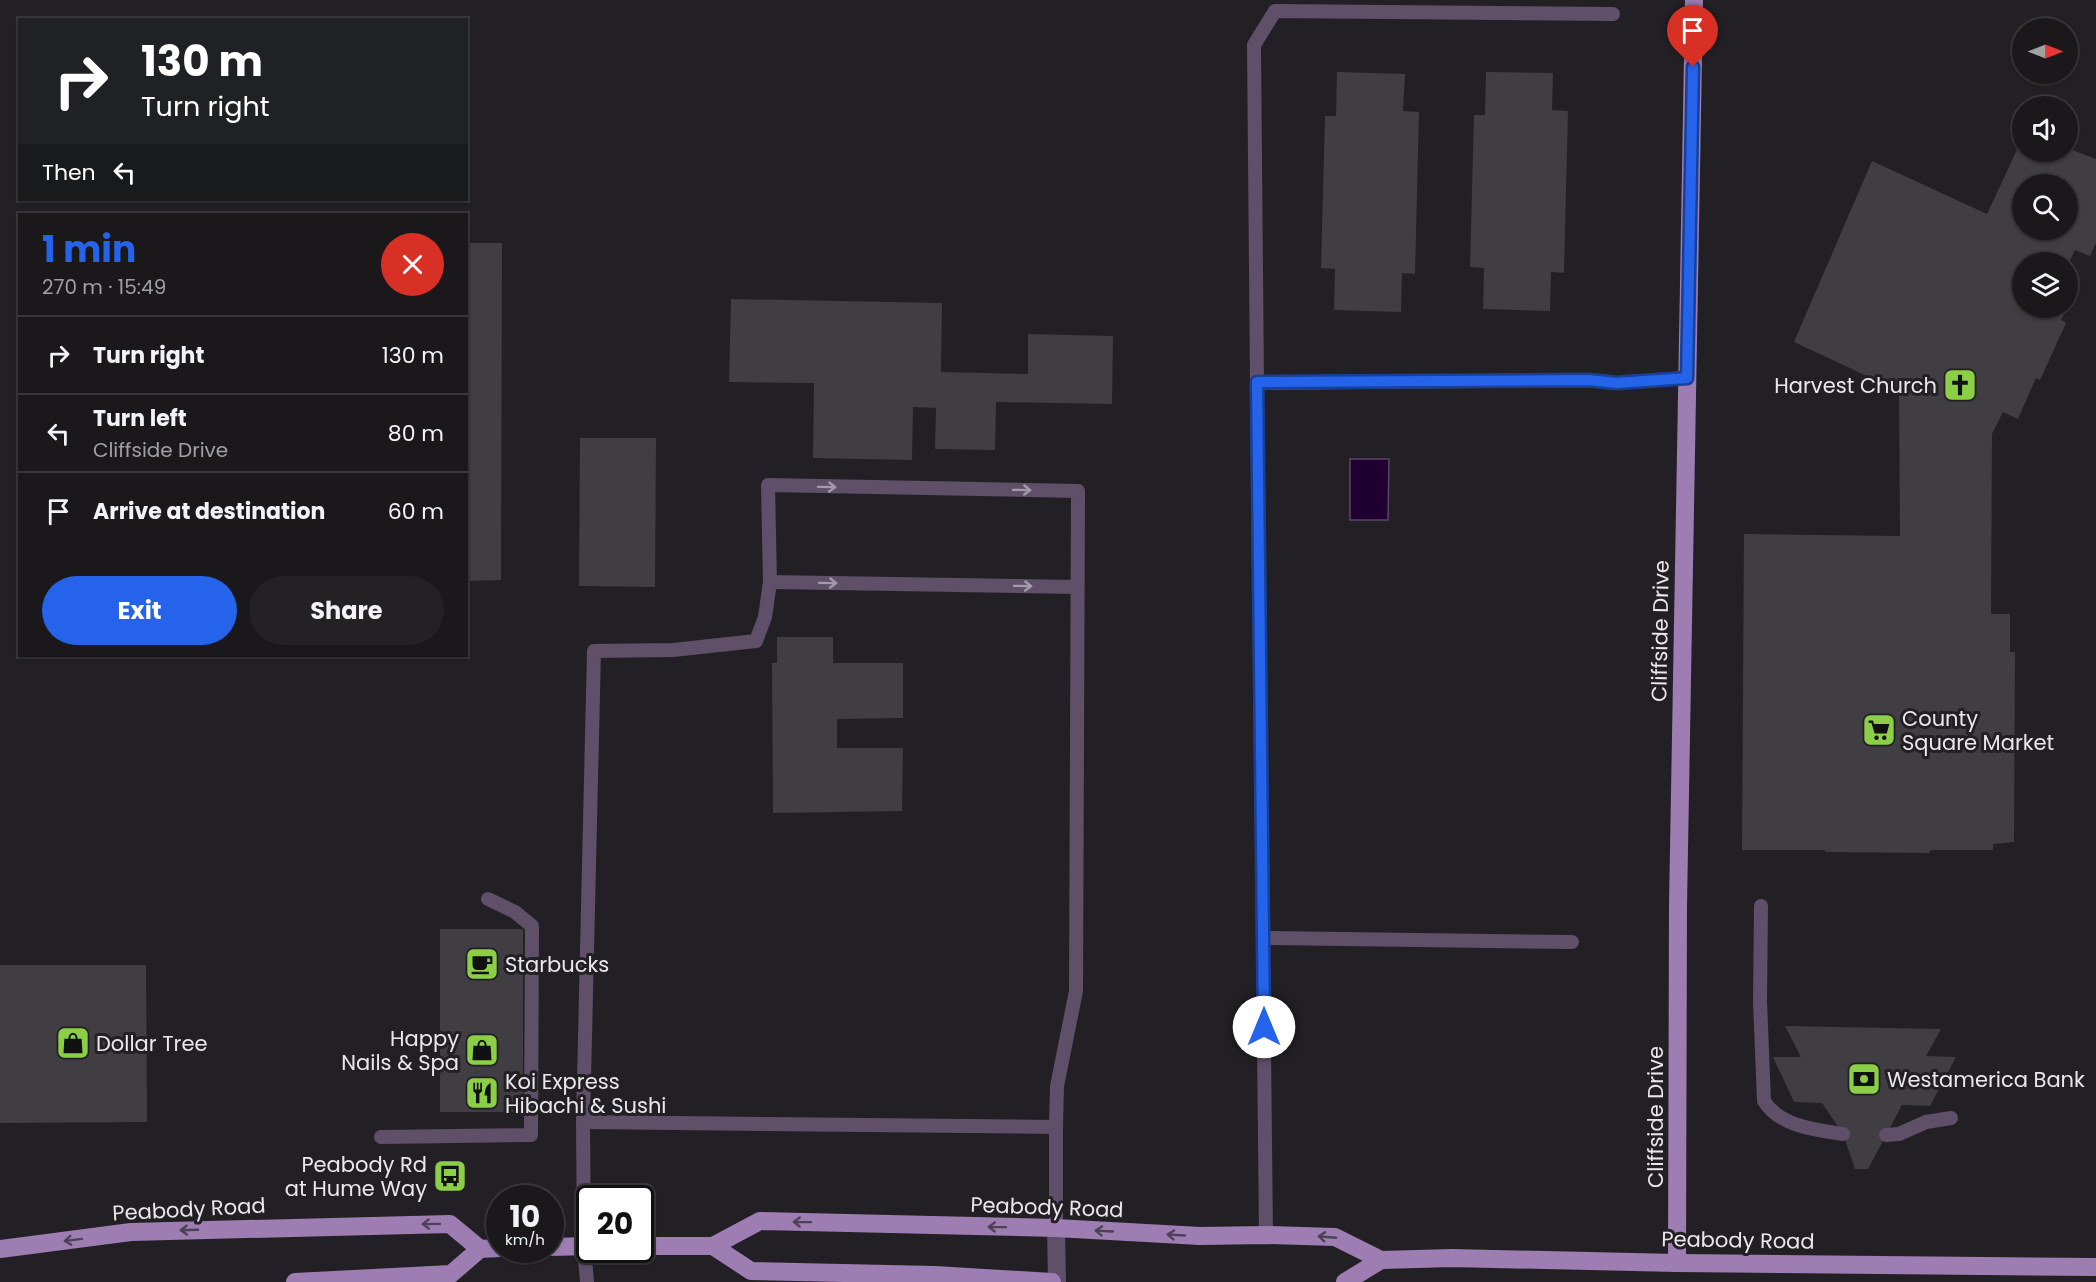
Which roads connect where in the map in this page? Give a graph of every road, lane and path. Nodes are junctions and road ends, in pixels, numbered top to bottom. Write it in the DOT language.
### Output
graph roads {
  1 [pos="1694,0"];
  2 [pos="1613,14"];
  3 [pos="1687,378"];
  4 [pos="1257,382"];
  5 [pos="770,582"];
  6 [pos="1077,587"];
  7 [pos="488,899"];
  8 [pos="1761,906"];
  9 [pos="1263,938"];
  10 [pos="1572,942"];
  11 [pos="1951,1118"];
  12 [pos="583,1122"];
  13 [pos="1056,1127"];
  14 [pos="1843,1134"];
  15 [pos="1886,1136"];
  16 [pos="381,1137"];
  17 [pos="585,1185"];
  18 [pos="1056,1228"];
  19 [pos="1266,1235"];
  20 [pos="654,1246"];
  21 [pos="713,1246"];
  22 [pos="0,1249"];
  23 [pos="480,1249"];
  24 [pos="486,1249"];
  25 [pos="1381,1260"];
  26 [pos="587,1263"];
  27 [pos="1677,1263"];
  28 [pos="2096,1267"];
  29 [pos="296,1282"];
  30 [pos="587,1282"];
  31 [pos="1052,1282"];
  32 [pos="1058,1282"];
  33 [pos="1345,1282"];
  1 -- 3 [label="main road, Cliffside Drive"];
  2 -- 4 [label="lane"];
  3 -- 4 [label="lane"];
  3 -- 27 [label="main road, Cliffside Drive"];
  4 -- 9 [label="lane"];
  5 -- 6 [label="lane, one-way"];
  5 -- 6 [label="lane, one-way"];
  5 -- 12 [label="lane"];
  6 -- 13 [label="lane"];
  7 -- 16 [label="lane"];
  8 -- 14 [label="lane"];
  9 -- 10 [label="lane"];
  9 -- 19 [label="lane"];
  11 -- 15 [label="lane"];
  12 -- 13 [label="lane"];
  12 -- 17 [label="lane"];
  13 -- 18 [label="lane"];
  19 -- 18 [label="main road, Peabody Road, one-way"];
  18 -- 21 [label="main road, Peabody Road, one-way"];
  18 -- 32 [label="street"];
  25 -- 19 [label="main road, Peabody Road, one-way"];
  20 -- 21 [label="main road, Peabody Road"];
  21 -- 31 [label="main road"];
  23 -- 22 [label="main road, Peabody Road, one-way"];
  23 -- 24 [label="main road"];
  23 -- 29 [label="main road"];
  25 -- 27 [label="main road, Peabody Road"];
  25 -- 33 [label="main road, Peabody Road"];
  26 -- 30 [label="lane"];
  27 -- 28 [label="main road, Peabody Road"];
}
